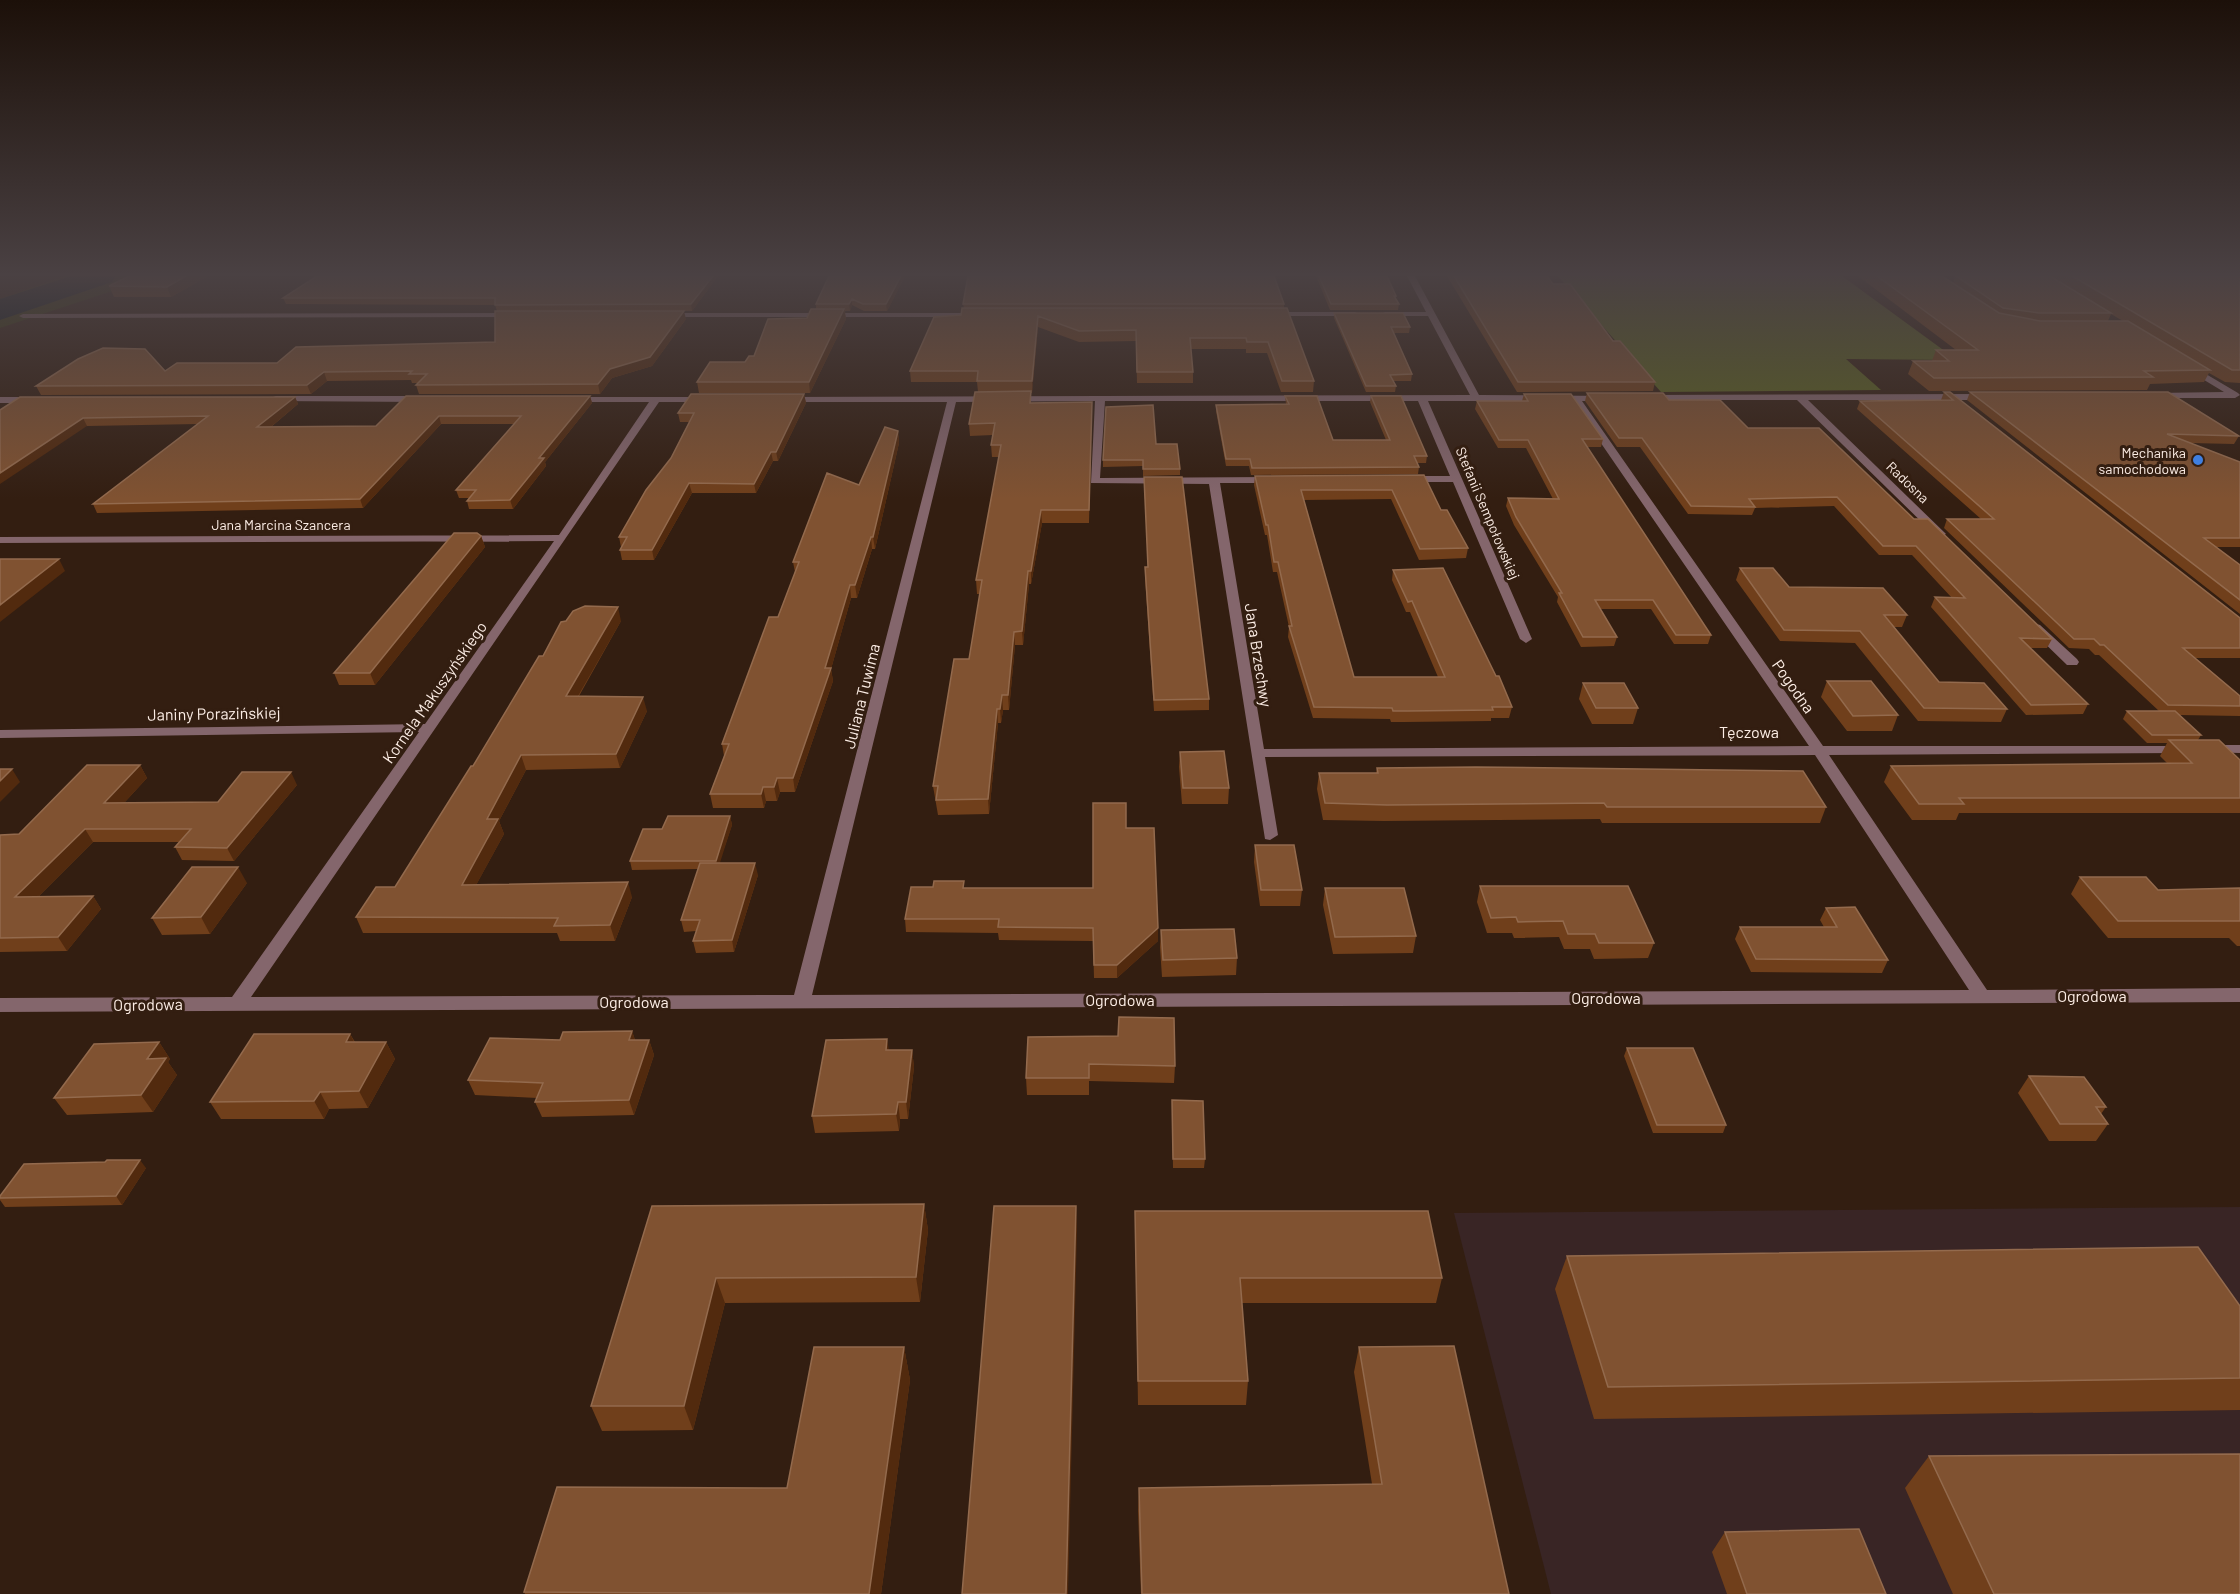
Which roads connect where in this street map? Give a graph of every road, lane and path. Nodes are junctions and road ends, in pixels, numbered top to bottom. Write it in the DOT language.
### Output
graph roads {
  1 [pos="1451,350"];
  2 [pos="2185,365"];
  3 [pos="2142,396"];
  4 [pos="1952,397"];
  5 [pos="2000,397"];
  6 [pos="2238,397"];
  7 [pos="1476,398"];
  8 [pos="1575,398"];
  9 [pos="1611,398"];
  10 [pos="1634,398"];
  11 [pos="1800,398"];
  12 [pos="262,399"];
  13 [pos="429,399"];
  14 [pos="560,399"];
  15 [pos="656,399"];
  16 [pos="715,399"];
  17 [pos="774,399"];
  18 [pos="952,399"];
  19 [pos="1100,399"];
  20 [pos="1422,399"];
  21 [pos="0,400"];
  22 [pos="48,400"];
  23 [pos="1970,411"];
  24 [pos="1457,479"];
  25 [pos="1214,480"];
  26 [pos="1283,480"];
  27 [pos="1399,480"];
  28 [pos="562,538"];
  29 [pos="0,540"];
  30 [pos="1953,546"];
  31 [pos="2030,621"];
  32 [pos="1526,639"];
  33 [pos="2072,663"];
  34 [pos="429,728"];
  35 [pos="0,734"];
  36 [pos="1818,749"];
  37 [pos="2240,749"];
  38 [pos="1258,753"];
  39 [pos="1270,835"];
  40 [pos="2240,995"];
  41 [pos="1982,996"];
  42 [pos="802,1000"];
  43 [pos="238,1003"];
  44 [pos="0,1005"];
  1 -- 7 [label="street"];
  2 -- 6 [label="street"];
  3 -- 6 [label="street"];
  4 -- 5 [label="street"];
  4 -- 11 [label="street"];
  4 -- 23 [label="street"];
  7 -- 8 [label="street"];
  7 -- 20 [label="street"];
  8 -- 9 [label="street"];
  8 -- 36 [label="street, Pogodna"];
  10 -- 11 [label="street"];
  11 -- 30 [label="street, Radosna"];
  12 -- 13 [label="street"];
  14 -- 15 [label="street"];
  15 -- 16 [label="street"];
  15 -- 28 [label="street, Kornela Makuszyńskiego"];
  17 -- 18 [label="street"];
  18 -- 19 [label="street"];
  18 -- 42 [label="street, Juliana Tuwima"];
  19 -- 20 [label="street"];
  19 -- 25 [label="street"];
  20 -- 24 [label="street, Stefanii Sempołowskiej"];
  21 -- 22 [label="street"];
  24 -- 27 [label="street"];
  24 -- 32 [label="street, Stefanii Sempołowskiej"];
  25 -- 26 [label="street"];
  25 -- 38 [label="street, Jana Brzechwy"];
  28 -- 29 [label="street, Jana Marcina Szancera"];
  28 -- 34 [label="street, Kornela Makuszyńskiego"];
  31 -- 33 [label="street"];
  34 -- 35 [label="street, Janiny Porazińskiej"];
  34 -- 43 [label="street, Kornela Makuszyńskiego"];
  36 -- 37 [label="street, Tęczowa"];
  36 -- 38 [label="street, Tęczowa"];
  36 -- 41 [label="street, Pogodna"];
  38 -- 39 [label="street, Jana Brzechwy"];
  40 -- 41 [label="street, Ogrodowa"];
  41 -- 42 [label="street, Ogrodowa"];
  42 -- 43 [label="street, Ogrodowa"];
  43 -- 44 [label="street, Ogrodowa"];
}
